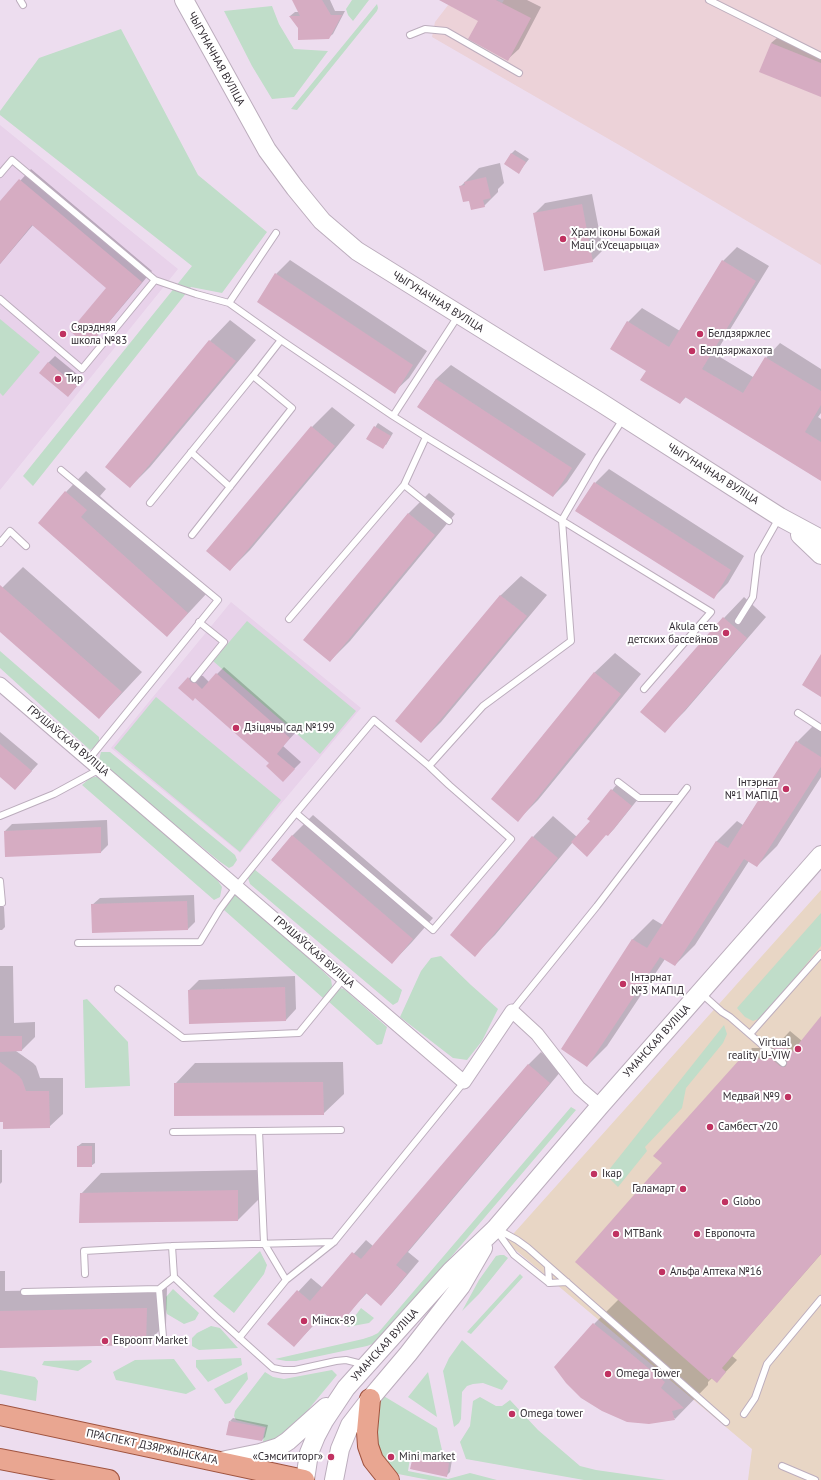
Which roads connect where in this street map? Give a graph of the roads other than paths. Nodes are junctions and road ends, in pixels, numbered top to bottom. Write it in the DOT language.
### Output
graph roads {
  1 [pos="184,0"];
  2 [pos="709,0"];
  3 [pos="410,34"];
  4 [pos="821,56"];
  5 [pos="519,73"];
  6 [pos="0,174"];
  7 [pos="276,233"];
  8 [pos="154,280"];
  9 [pos="0,299"];
  10 [pos="229,303"];
  11 [pos="459,314"];
  12 [pos="280,340"];
  13 [pos="253,376"];
  14 [pos="393,416"];
  15 [pos="624,417"];
  16 [pos="426,437"];
  17 [pos="191,452"];
  18 [pos="61,470"];
  19 [pos="404,485"];
  20 [pos="230,487"];
  21 [pos="150,503"];
  22 [pos="780,517"];
  23 [pos="562,520"];
  24 [pos="449,521"];
  25 [pos="192,534"];
  26 [pos="821,539"];
  27 [pos="0,543"];
  28 [pos="26,546"];
  29 [pos="821,555"];
  30 [pos="289,619"];
  31 [pos="738,621"];
  32 [pos="199,622"];
  33 [pos="194,679"];
  34 [pos="0,684"];
  35 [pos="644,689"];
  36 [pos="798,712"];
  37 [pos="821,728"];
  38 [pos="89,759"];
  39 [pos="429,766"];
  40 [pos="100,769"];
  41 [pos="618,782"];
  42 [pos="687,788"];
  43 [pos="679,798"];
  44 [pos="296,813"];
  45 [pos="0,816"];
  46 [pos="821,855"];
  47 [pos="0,881"];
  48 [pos="237,886"];
  49 [pos="0,903"];
  50 [pos="78,943"];
  51 [pos="821,954"];
  52 [pos="344,978"];
  53 [pos="118,988"];
  54 [pos="700,993"];
  55 [pos="512,1011"];
  56 [pos="750,1034"];
  57 [pos="783,1063"];
  58 [pos="464,1082"];
  59 [pos="600,1106"];
  60 [pos="341,1130"];
  61 [pos="259,1131"];
  62 [pos="173,1132"];
  63 [pos="495,1229"];
  64 [pos="334,1242"];
  65 [pos="264,1243"];
  66 [pos="172,1246"];
  67 [pos="548,1266"];
  68 [pos="85,1274"];
  69 [pos="174,1277"];
  70 [pos="286,1280"];
  71 [pos="567,1282"];
  72 [pos="549,1283"];
  73 [pos="159,1289"];
  74 [pos="24,1292"];
  75 [pos="821,1299"];
  76 [pos="163,1337"];
  77 [pos="239,1338"];
  78 [pos="365,1366"];
  79 [pos="346,1388"];
  80 [pos="370,1398"];
  81 [pos="744,1414"];
  82 [pos="0,1415"];
  83 [pos="726,1422"];
  84 [pos="0,1459"];
  85 [pos="221,1462"];
  86 [pos="782,1466"];
  87 [pos="109,1480"];
  88 [pos="305,1480"];
  89 [pos="334,1480"];
  90 [pos="389,1480"];
  91 [pos="815,1480"];
  1 -- 11 [label="main road, ЧЫГУНАЧНАЯ ВУЛІЦА"];
  2 -- 4 [label="lane"];
  3 -- 5 [label="lane"];
  6 -- 8 [label="lane"];
  7 -- 10 [label="lane"];
  8 -- 9 [label="lane"];
  8 -- 10 [label="lane"];
  10 -- 12 [label="lane"];
  11 -- 14 [label="lane"];
  11 -- 15 [label="main road, ЧЫГУНАЧНАЯ ВУЛІЦА"];
  12 -- 13 [label="lane"];
  12 -- 14 [label="lane"];
  13 -- 17 [label="lane"];
  13 -- 20 [label="lane"];
  14 -- 16 [label="lane"];
  15 -- 22 [label="main road, ЧЫГУНАЧНАЯ ВУЛІЦА"];
  15 -- 23 [label="lane"];
  16 -- 19 [label="lane"];
  16 -- 23 [label="lane"];
  17 -- 20 [label="lane"];
  17 -- 21 [label="lane"];
  18 -- 32 [label="lane"];
  19 -- 24 [label="lane"];
  19 -- 30 [label="lane"];
  20 -- 25 [label="lane"];
  22 -- 26 [label="main road, ЧЫГУНАЧНАЯ ВУЛІЦА"];
  22 -- 29 [label="main road, ЧЫГУНАЧНАЯ ВУЛІЦА"];
  22 -- 31 [label="lane"];
  23 -- 35 [label="lane"];
  23 -- 39 [label="lane"];
  27 -- 28 [label="lane"];
  32 -- 33 [label="lane"];
  32 -- 38 [label="lane"];
  34 -- 38 [label="street, ГРУШАЎСКАЯ ВУЛІЦА"];
  36 -- 37 [label="lane"];
  38 -- 40 [label="street, ГРУШАЎСКАЯ ВУЛІЦА"];
  39 -- 44 [label="lane"];
  39 -- 44 [label="lane"];
  40 -- 45 [label="lane"];
  40 -- 48 [label="street, ГРУШАЎСКАЯ ВУЛІЦА"];
  41 -- 43 [label="lane"];
  42 -- 43 [label="lane"];
  43 -- 55 [label="lane"];
  44 -- 48 [label="lane"];
  46 -- 54 [label="main road, УМАНСКАЯ ВУЛІЦА"];
  47 -- 49 [label="lane"];
  48 -- 50 [label="lane"];
  48 -- 52 [label="street, ГРУШАЎСКАЯ ВУЛІЦА"];
  51 -- 56 [label="lane"];
  52 -- 53 [label="lane"];
  52 -- 58 [label="street, ГРУШАЎСКАЯ ВУЛІЦА"];
  54 -- 56 [label="lane"];
  54 -- 59 [label="main road, УМАНСКАЯ ВУЛІЦА"];
  55 -- 58 [label="street"];
  55 -- 59 [label="street"];
  56 -- 57 [label="lane"];
  58 -- 64 [label="lane"];
  59 -- 63 [label="main road, УМАНСКАЯ ВУЛІЦА"];
  60 -- 61 [label="lane"];
  61 -- 62 [label="lane"];
  61 -- 65 [label="lane"];
  63 -- 67 [label="lane"];
  63 -- 72 [label="lane"];
  63 -- 78 [label="main road, УМАНСКАЯ ВУЛІЦА"];
  63 -- 80 [label="main road, УМАНСКАЯ ВУЛІЦА"];
  64 -- 65 [label="lane"];
  64 -- 70 [label="lane"];
  65 -- 66 [label="lane"];
  65 -- 70 [label="lane"];
  66 -- 68 [label="lane"];
  66 -- 69 [label="lane"];
  67 -- 71 [label="lane"];
  67 -- 72 [label="lane"];
  69 -- 73 [label="lane"];
  69 -- 77 [label="lane"];
  70 -- 77 [label="lane"];
  71 -- 72 [label="lane"];
  71 -- 83 [label="lane"];
  73 -- 74 [label="lane"];
  73 -- 76 [label="lane"];
  75 -- 81 [label="lane"];
  77 -- 78 [label="lane"];
  78 -- 79 [label="main road, УМАНСКАЯ ВУЛІЦА"];
  79 -- 85 [label="main road"];
  79 -- 88 [label="main road, УМАНСКАЯ ВУЛІЦА"];
  80 -- 89 [label="main road, УМАНСКАЯ ВУЛІЦА"];
  80 -- 90 [label="main road"];
  82 -- 85 [label="main road, ПРАСПЕКТ ДЗЯРЖЫНСКАГА"];
  84 -- 87 [label="main road"];
  85 -- 88 [label="main road, ПРАСПЕКТ ДЗЯРЖЫНСКАГА"];
  86 -- 91 [label="lane"];
}
